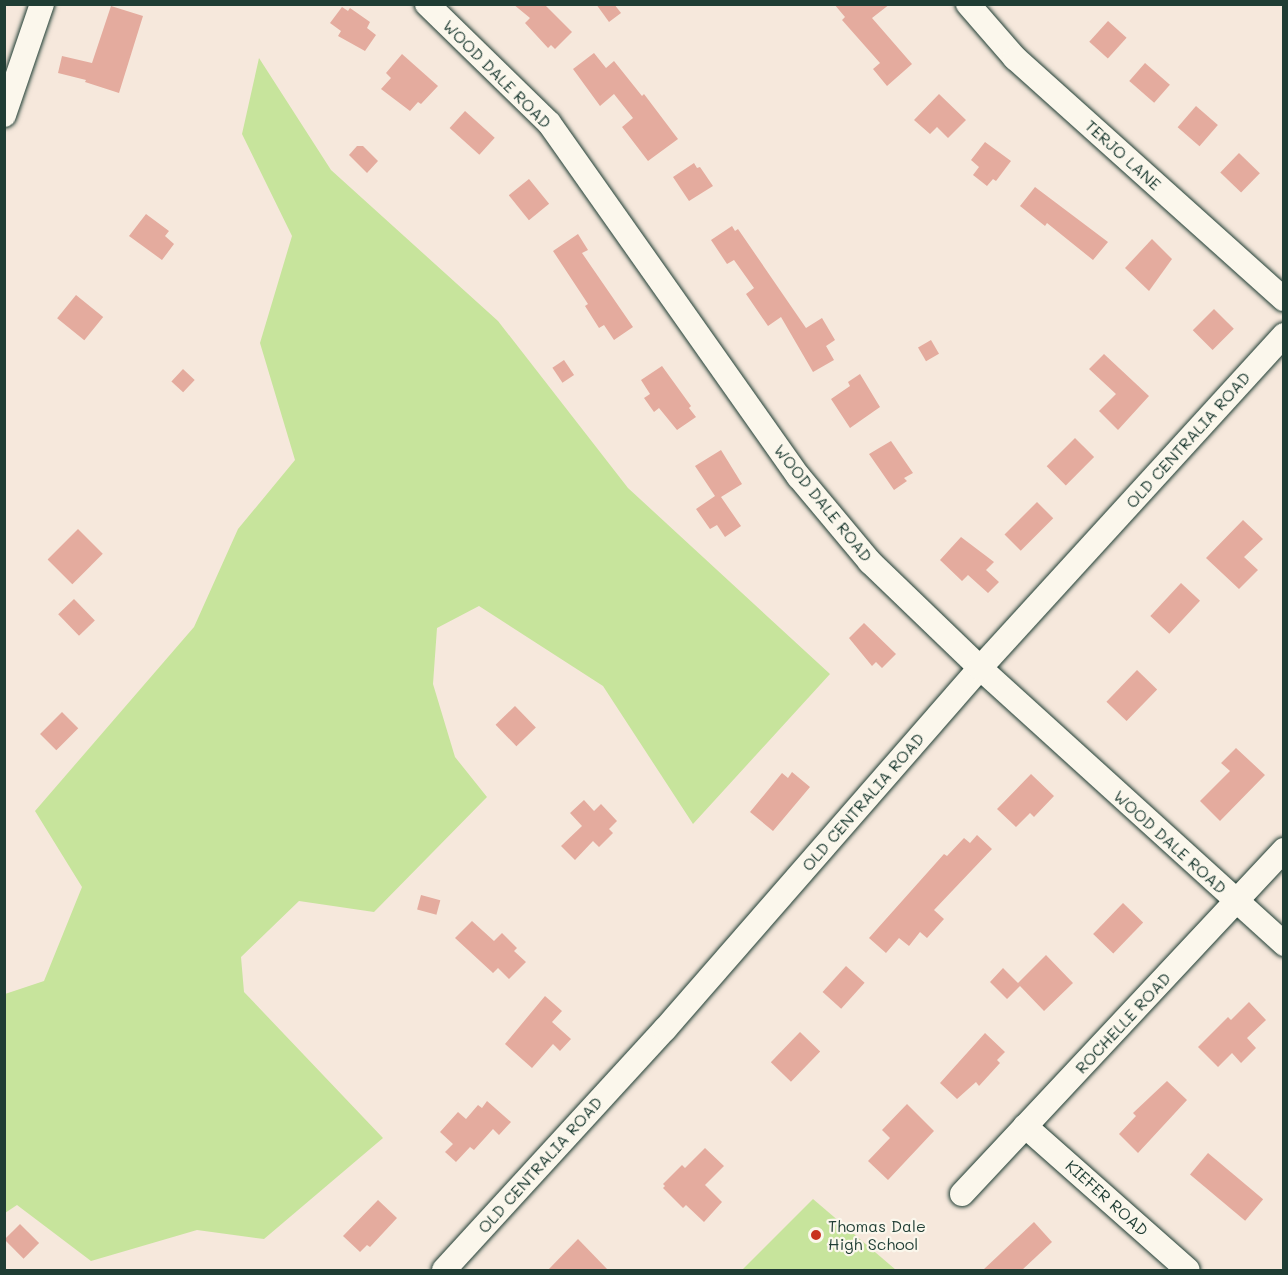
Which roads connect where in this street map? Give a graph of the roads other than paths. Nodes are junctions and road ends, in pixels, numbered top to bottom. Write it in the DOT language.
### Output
graph roads {
  1 [pos="42,4"];
  2 [pos="427,4"];
  3 [pos="968,4"];
  4 [pos="4,115"];
  5 [pos="1284,299"];
  6 [pos="1284,335"];
  7 [pos="980,668"];
  8 [pos="1284,850"];
  9 [pos="1236,902"];
  10 [pos="1284,944"];
  11 [pos="1026,1126"];
  12 [pos="962,1194"];
  13 [pos="444,1270"];
  14 [pos="1188,1270"];
  1 -- 4 [label="street"];
  2 -- 7 [label="street, WOOD DALE ROAD"];
  3 -- 5 [label="street, TERJO LANE"];
  6 -- 7 [label="street, OLD CENTRALIA ROAD"];
  7 -- 9 [label="street, WOOD DALE ROAD"];
  7 -- 13 [label="street, OLD CENTRALIA ROAD"];
  8 -- 9 [label="street, ROCHELLE ROAD"];
  9 -- 10 [label="street, WOOD DALE ROAD"];
  9 -- 11 [label="street, ROCHELLE ROAD"];
  11 -- 12 [label="street, ROCHELLE ROAD"];
  11 -- 14 [label="street, KIEFER ROAD"];
}
